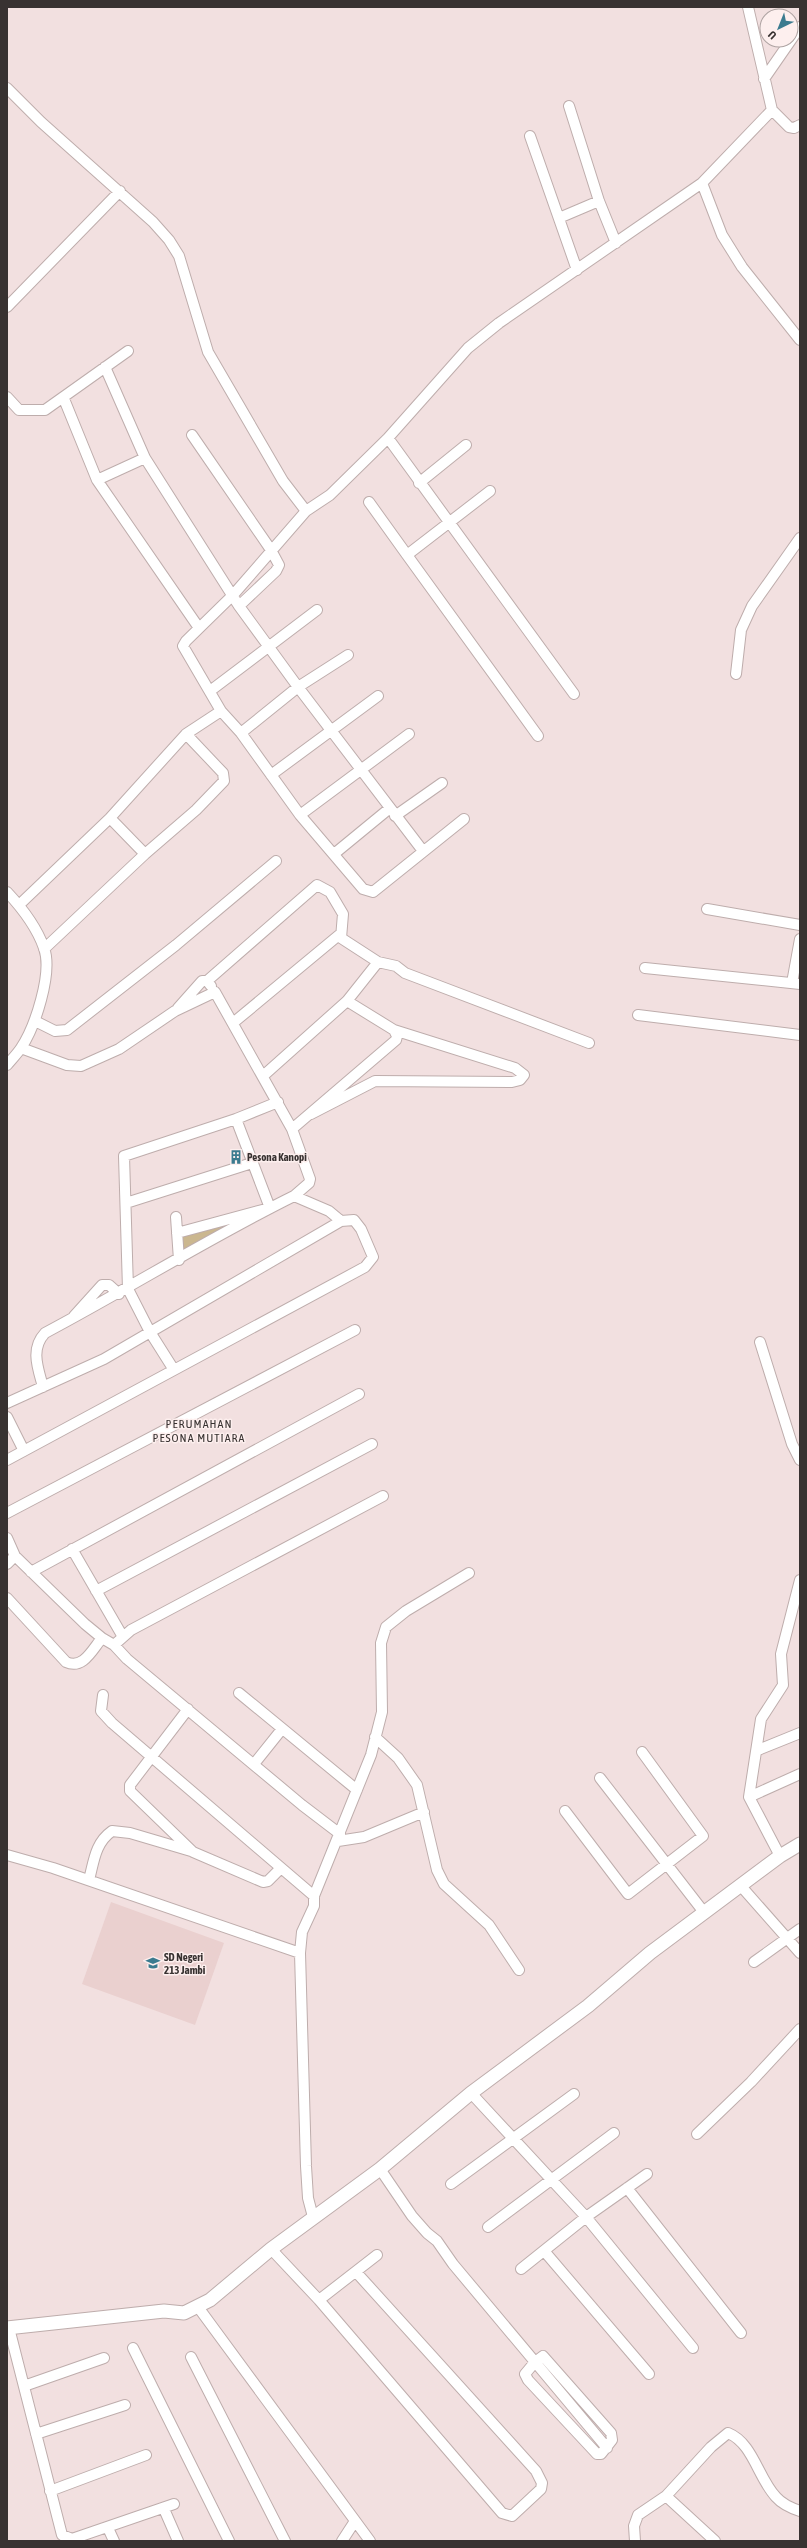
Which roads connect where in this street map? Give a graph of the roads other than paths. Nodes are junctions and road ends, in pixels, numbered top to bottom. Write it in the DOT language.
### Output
graph roads {
  1 [pos="748,7"];
  2 [pos="800,27"];
  3 [pos="764,79"];
  4 [pos="7,88"];
  5 [pos="569,106"];
  6 [pos="772,110"];
  7 [pos="800,125"];
  8 [pos="530,136"];
  9 [pos="702,183"];
  10 [pos="120,192"];
  11 [pos="599,201"];
  12 [pos="559,218"];
  13 [pos="616,243"];
  14 [pos="577,270"];
  15 [pos="7,307"];
  16 [pos="800,340"];
  17 [pos="128,351"];
  18 [pos="106,367"];
  19 [pos="7,397"];
  20 [pos="64,399"];
  21 [pos="192,435"];
  22 [pos="388,438"];
  23 [pos="466,446"];
  24 [pos="145,458"];
  25 [pos="97,480"];
  26 [pos="419,483"];
  27 [pos="490,491"];
  28 [pos="369,502"];
  29 [pos="306,511"];
  30 [pos="447,522"];
  31 [pos="800,538"];
  32 [pos="271,550"];
  33 [pos="407,555"];
  34 [pos="233,595"];
  35 [pos="239,606"];
  36 [pos="317,610"];
  37 [pos="199,628"];
  38 [pos="268,646"];
  39 [pos="348,655"];
  40 [pos="736,674"];
  41 [pos="298,687"];
  42 [pos="210,691"];
  43 [pos="574,694"];
  44 [pos="378,696"];
  45 [pos="221,711"];
  46 [pos="330,729"];
  47 [pos="241,733"];
  48 [pos="186,734"];
  49 [pos="409,734"];
  50 [pos="538,736"];
  51 [pos="360,769"];
  52 [pos="271,775"];
  53 [pos="442,783"];
  54 [pos="393,812"];
  55 [pos="300,816"];
  56 [pos="110,818"];
  57 [pos="464,819"];
  58 [pos="423,851"];
  59 [pos="144,854"];
  60 [pos="334,854"];
  61 [pos="276,861"];
  62 [pos="7,892"];
  63 [pos="19,905"];
  64 [pos="707,909"];
  65 [pos="800,925"];
  66 [pos="339,935"];
  67 [pos="800,939"];
  68 [pos="44,949"];
  69 [pos="378,962"];
  70 [pos="645,968"];
  71 [pos="207,981"];
  72 [pos="796,984"];
  73 [pos="215,992"];
  74 [pos="347,1001"];
  75 [pos="175,1011"];
  76 [pos="638,1015"];
  77 [pos="35,1021"];
  78 [pos="233,1023"];
  79 [pos="394,1030"];
  80 [pos="800,1034"];
  81 [pos="589,1043"];
  82 [pos="21,1048"];
  83 [pos="7,1065"];
  84 [pos="263,1076"];
  85 [pos="278,1102"];
  86 [pos="311,1114"];
  87 [pos="236,1119"];
  88 [pos="292,1129"];
  89 [pos="252,1164"];
  90 [pos="294,1196"];
  91 [pos="126,1203"];
  92 [pos="270,1208"];
  93 [pos="176,1217"];
  94 [pos="341,1221"];
  95 [pos="177,1233"];
  96 [pos="179,1260"];
  97 [pos="124,1291"];
  98 [pos="72,1319"];
  99 [pos="355,1330"];
  100 [pos="150,1332"];
  101 [pos="760,1342"];
  102 [pos="174,1370"];
  103 [pos="43,1387"];
  104 [pos="359,1394"];
  105 [pos="7,1403"];
  106 [pos="7,1417"];
  107 [pos="372,1444"];
  108 [pos="24,1451"];
  109 [pos="7,1460"];
  110 [pos="800,1460"];
  111 [pos="383,1496"];
  112 [pos="7,1513"];
  113 [pos="7,1538"];
  114 [pos="72,1549"];
  115 [pos="15,1556"];
  116 [pos="7,1564"];
  117 [pos="31,1572"];
  118 [pos="469,1573"];
  119 [pos="800,1580"];
  120 [pos="96,1591"];
  121 [pos="7,1598"];
  122 [pos="123,1637"];
  123 [pos="102,1638"];
  124 [pos="114,1644"];
  125 [pos="239,1693"];
  126 [pos="103,1695"];
  127 [pos="188,1709"];
  128 [pos="282,1729"];
  129 [pos="800,1733"];
  130 [pos="375,1737"];
  131 [pos="758,1750"];
  132 [pos="642,1752"];
  133 [pos="151,1757"];
  134 [pos="254,1764"];
  135 [pos="800,1774"];
  136 [pos="600,1778"];
  137 [pos="357,1790"];
  138 [pos="749,1797"];
  139 [pos="565,1811"];
  140 [pos="424,1812"];
  141 [pos="339,1838"];
  142 [pos="800,1844"];
  143 [pos="193,1852"];
  144 [pos="7,1855"];
  145 [pos="780,1856"];
  146 [pos="666,1863"];
  147 [pos="281,1868"];
  148 [pos="89,1880"];
  149 [pos="740,1885"];
  150 [pos="314,1896"];
  151 [pos="703,1911"];
  152 [pos="800,1929"];
  153 [pos="786,1938"];
  154 [pos="300,1953"];
  155 [pos="800,1953"];
  156 [pos="754,1962"];
  157 [pos="519,1970"];
  158 [pos="800,2029"];
  159 [pos="471,2093"];
  160 [pos="574,2094"];
  161 [pos="614,2134"];
  162 [pos="697,2134"];
  163 [pos="513,2138"];
  164 [pos="380,2169"];
  165 [pos="647,2174"];
  166 [pos="551,2179"];
  167 [pos="451,2184"];
  168 [pos="627,2188"];
  169 [pos="313,2217"];
  170 [pos="586,2217"];
  171 [pos="488,2227"];
  172 [pos="270,2249"];
  173 [pos="545,2252"];
  174 [pos="377,2255"];
  175 [pos="521,2269"];
  176 [pos="356,2272"];
  177 [pos="320,2300"];
  178 [pos="198,2306"];
  179 [pos="8,2328"];
  180 [pos="742,2333"];
  181 [pos="133,2348"];
  182 [pos="693,2348"];
  183 [pos="191,2357"];
  184 [pos="104,2358"];
  185 [pos="535,2362"];
  186 [pos="649,2374"];
  187 [pos="24,2386"];
  188 [pos="125,2405"];
  189 [pos="36,2434"];
  190 [pos="146,2455"];
  191 [pos="50,2491"];
  192 [pos="666,2496"];
  193 [pos="174,2504"];
  194 [pos="164,2509"];
  195 [pos="800,2511"];
  196 [pos="355,2521"];
  197 [pos="108,2528"];
  198 [pos="114,2541"];
  199 [pos="178,2541"];
  200 [pos="229,2541"];
  201 [pos="286,2541"];
  202 [pos="342,2541"];
  203 [pos="370,2541"];
  204 [pos="636,2541"];
  205 [pos="715,2541"];
  1 -- 3 [label="street"];
  2 -- 3 [label="street"];
  3 -- 6 [label="street"];
  4 -- 10 [label="street"];
  5 -- 11 [label="street"];
  6 -- 7 [label="street"];
  6 -- 9 [label="street"];
  8 -- 12 [label="street"];
  9 -- 13 [label="street"];
  9 -- 16 [label="street"];
  10 -- 15 [label="street"];
  10 -- 29 [label="street"];
  11 -- 12 [label="street"];
  11 -- 13 [label="street"];
  12 -- 14 [label="street"];
  13 -- 14 [label="street"];
  14 -- 22 [label="street"];
  17 -- 18 [label="street"];
  18 -- 20 [label="street"];
  18 -- 24 [label="street"];
  19 -- 20 [label="street"];
  20 -- 25 [label="street"];
  21 -- 32 [label="street"];
  22 -- 26 [label="street"];
  22 -- 29 [label="street"];
  23 -- 26 [label="street"];
  24 -- 25 [label="street"];
  24 -- 34 [label="street"];
  25 -- 37 [label="street"];
  26 -- 30 [label="street"];
  27 -- 30 [label="street"];
  28 -- 33 [label="street"];
  29 -- 32 [label="street"];
  30 -- 33 [label="street"];
  30 -- 43 [label="street"];
  31 -- 40 [label="street"];
  32 -- 34 [label="street"];
  32 -- 35 [label="street"];
  33 -- 50 [label="street"];
  34 -- 35 [label="street"];
  34 -- 37 [label="street"];
  35 -- 38 [label="street"];
  36 -- 38 [label="street"];
  37 -- 42 [label="street"];
  38 -- 41 [label="street"];
  38 -- 42 [label="street"];
  39 -- 41 [label="street"];
  41 -- 46 [label="street"];
  41 -- 47 [label="street"];
  42 -- 45 [label="street"];
  44 -- 46 [label="street"];
  45 -- 47 [label="street"];
  45 -- 48 [label="street"];
  46 -- 51 [label="street"];
  46 -- 52 [label="street"];
  47 -- 52 [label="street"];
  48 -- 56 [label="street"];
  48 -- 59 [label="street"];
  49 -- 51 [label="street"];
  51 -- 54 [label="street"];
  51 -- 55 [label="street"];
  52 -- 55 [label="street"];
  53 -- 54 [label="street"];
  54 -- 58 [label="street"];
  54 -- 60 [label="street"];
  55 -- 60 [label="street"];
  56 -- 59 [label="street"];
  56 -- 63 [label="street"];
  57 -- 58 [label="street"];
  58 -- 60 [label="street"];
  59 -- 68 [label="street"];
  61 -- 77 [label="street"];
  62 -- 63 [label="street"];
  63 -- 68 [label="street"];
  64 -- 65 [label="street"];
  66 -- 69 [label="street"];
  66 -- 71 [label="street"];
  66 -- 78 [label="street"];
  67 -- 72 [label="street"];
  68 -- 77 [label="street"];
  69 -- 74 [label="street"];
  69 -- 81 [label="street"];
  70 -- 72 [label="street"];
  71 -- 73 [label="street"];
  71 -- 75 [label="street"];
  73 -- 75 [label="street"];
  73 -- 78 [label="street"];
  74 -- 79 [label="street"];
  74 -- 84 [label="street"];
  75 -- 82 [label="street"];
  76 -- 80 [label="street"];
  77 -- 82 [label="street"];
  78 -- 84 [label="street"];
  79 -- 86 [label="street"];
  79 -- 86 [label="street"];
  82 -- 83 [label="street"];
  84 -- 85 [label="street"];
  85 -- 87 [label="street"];
  85 -- 88 [label="street"];
  86 -- 88 [label="street"];
  87 -- 89 [label="street"];
  87 -- 91 [label="street"];
  88 -- 90 [label="street"];
  89 -- 91 [label="street"];
  89 -- 92 [label="street"];
  90 -- 92 [label="street"];
  90 -- 94 [label="street"];
  91 -- 97 [label="street"];
  92 -- 95 [label="street"];
  92 -- 96 [label="street"];
  93 -- 95 [label="street"];
  94 -- 100 [label="street"];
  94 -- 102 [label="street"];
  95 -- 96 [label="street"];
  96 -- 97 [label="street"];
  97 -- 98 [label="street"];
  97 -- 98 [label="street"];
  97 -- 100 [label="street"];
  98 -- 103 [label="street"];
  99 -- 112 [label="street"];
  100 -- 102 [label="street"];
  100 -- 103 [label="street"];
  101 -- 110 [label="street"];
  102 -- 108 [label="street"];
  103 -- 105 [label="street"];
  104 -- 114 [label="street"];
  106 -- 108 [label="street"];
  107 -- 120 [label="street"];
  108 -- 109 [label="street"];
  111 -- 122 [label="street"];
  113 -- 115 [label="street"];
  114 -- 117 [label="street"];
  114 -- 120 [label="street"];
  115 -- 116 [label="street"];
  115 -- 117 [label="street"];
  117 -- 123 [label="street"];
  118 -- 130 [label="street"];
  119 -- 131 [label="street"];
  120 -- 122 [label="street"];
  121 -- 123 [label="street"];
  122 -- 124 [label="street"];
  123 -- 124 [label="street"];
  124 -- 127 [label="street"];
  125 -- 128 [label="street"];
  126 -- 133 [label="street"];
  127 -- 133 [label="street"];
  127 -- 134 [label="street"];
  128 -- 134 [label="street"];
  128 -- 137 [label="street"];
  129 -- 131 [label="street"];
  130 -- 137 [label="street"];
  130 -- 140 [label="street"];
  131 -- 138 [label="street"];
  132 -- 146 [label="street"];
  133 -- 143 [label="street"];
  133 -- 147 [label="street"];
  134 -- 141 [label="street"];
  135 -- 138 [label="street"];
  136 -- 146 [label="street"];
  137 -- 141 [label="street"];
  138 -- 145 [label="street"];
  139 -- 146 [label="street"];
  140 -- 141 [label="street"];
  140 -- 157 [label="street"];
  141 -- 150 [label="street"];
  142 -- 145 [label="street"];
  143 -- 147 [label="street"];
  143 -- 148 [label="street"];
  144 -- 148 [label="street"];
  145 -- 149 [label="street"];
  146 -- 151 [label="street"];
  147 -- 150 [label="street"];
  148 -- 154 [label="street"];
  149 -- 151 [label="street"];
  149 -- 153 [label="street"];
  150 -- 154 [label="street"];
  151 -- 159 [label="street"];
  152 -- 153 [label="street"];
  153 -- 155 [label="street"];
  153 -- 156 [label="street"];
  154 -- 169 [label="street"];
  158 -- 162 [label="street"];
  159 -- 163 [label="street"];
  159 -- 164 [label="street"];
  160 -- 163 [label="street"];
  161 -- 166 [label="street"];
  163 -- 166 [label="street"];
  163 -- 167 [label="street"];
  164 -- 169 [label="street"];
  164 -- 185 [label="street"];
  165 -- 168 [label="street"];
  166 -- 170 [label="street"];
  166 -- 171 [label="street"];
  168 -- 170 [label="street"];
  168 -- 180 [label="street"];
  169 -- 172 [label="street"];
  170 -- 173 [label="street"];
  170 -- 182 [label="street"];
  172 -- 177 [label="street"];
  172 -- 178 [label="street"];
  173 -- 175 [label="street"];
  173 -- 186 [label="street"];
  174 -- 176 [label="street"];
  176 -- 177 [label="street"];
  176 -- 177 [label="street"];
  178 -- 179 [label="street"];
  178 -- 196 [label="street"];
  179 -- 187 [label="street"];
  181 -- 200 [label="street"];
  183 -- 201 [label="street"];
  184 -- 187 [label="street"];
  185 -- 185 [label="street"];
  187 -- 189 [label="street"];
  188 -- 189 [label="street"];
  189 -- 191 [label="street"];
  190 -- 191 [label="street"];
  191 -- 197 [label="street"];
  192 -- 195 [label="street"];
  192 -- 204 [label="street"];
  192 -- 205 [label="street"];
  193 -- 194 [label="street"];
  194 -- 197 [label="street"];
  194 -- 199 [label="street"];
  196 -- 202 [label="street"];
  196 -- 203 [label="street"];
  197 -- 198 [label="street"];
}
